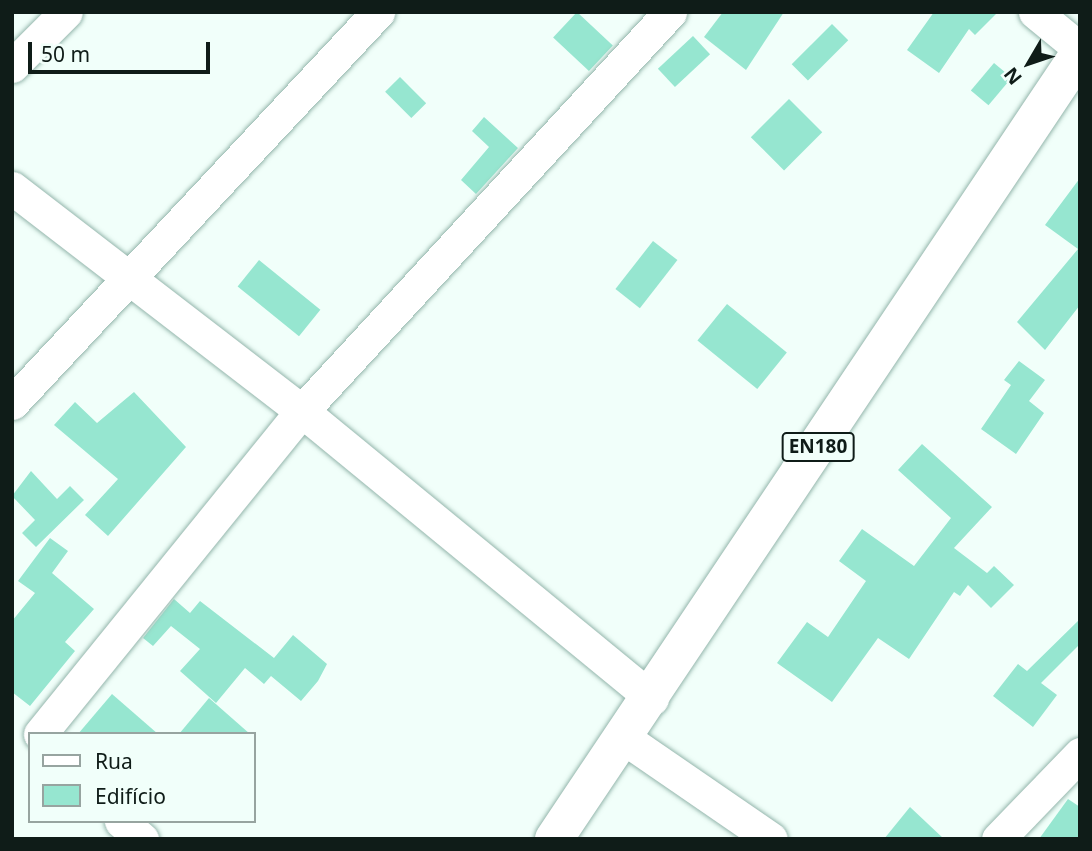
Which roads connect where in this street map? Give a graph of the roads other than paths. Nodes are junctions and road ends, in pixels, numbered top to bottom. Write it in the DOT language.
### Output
graph roads {
  1 [pos="66,12"];
  2 [pos="379,12"];
  3 [pos="670,12"];
  4 [pos="1035,12"];
  5 [pos="1080,51"];
  6 [pos="12,66"];
  7 [pos="12,188"];
  8 [pos="132,278"];
  9 [pos="12,403"];
  10 [pos="302,411"];
  11 [pos="652,698"];
  12 [pos="42,732"];
  13 [pos="12,733"];
  14 [pos="624,737"];
  15 [pos="28,745"];
  16 [pos="1080,754"];
  17 [pos="123,823"];
  18 [pos="142,839"];
  19 [pos="554,839"];
  20 [pos="771,839"];
  21 [pos="998,839"];
  1 -- 6 [label="street"];
  2 -- 8 [label="street"];
  3 -- 10 [label="street"];
  4 -- 5 [label="street"];
  5 -- 11 [label="main road, EN180"];
  7 -- 8 [label="street"];
  8 -- 9 [label="street"];
  8 -- 10 [label="street"];
  10 -- 11 [label="street"];
  10 -- 12 [label="street"];
  11 -- 14 [label="main road, EN180"];
  13 -- 15 [label="street"];
  14 -- 19 [label="main road, EN180"];
  14 -- 20 [label="street"];
  16 -- 21 [label="street"];
  17 -- 18 [label="street"];
}
